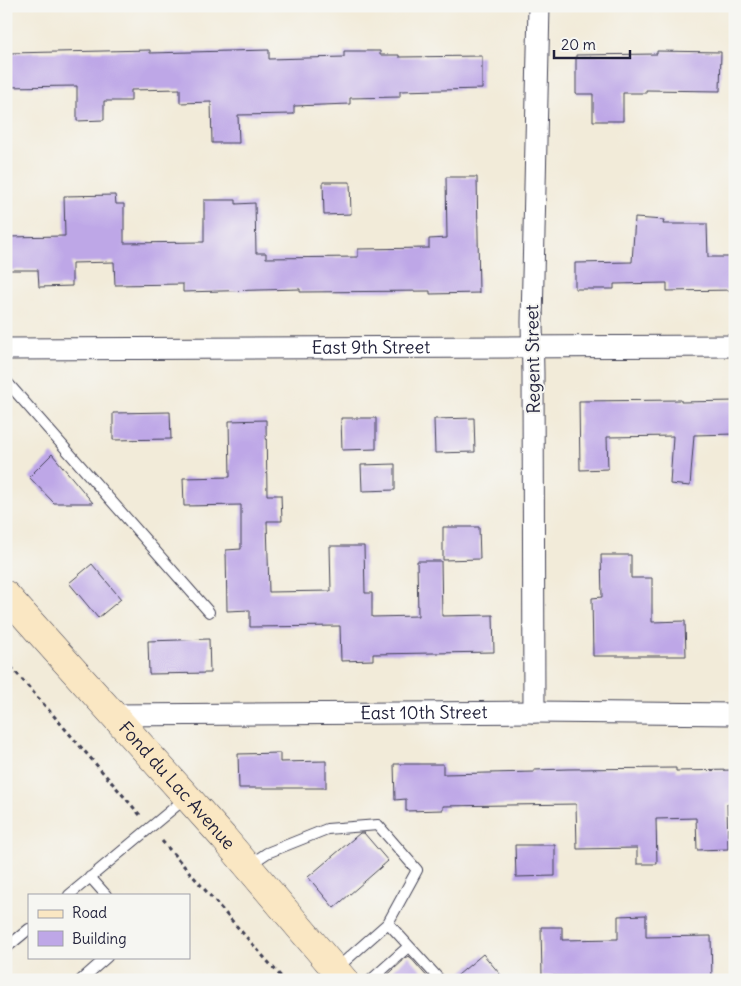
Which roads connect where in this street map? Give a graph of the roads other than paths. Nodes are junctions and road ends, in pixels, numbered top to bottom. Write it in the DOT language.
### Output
graph roads {
  1 [pos="539,6"];
  2 [pos="735,346"];
  3 [pos="532,347"];
  4 [pos="6,348"];
  5 [pos="6,381"];
  6 [pos="6,595"];
  7 [pos="209,612"];
  8 [pos="534,712"];
  9 [pos="114,714"];
  10 [pos="735,714"];
  11 [pos="187,796"];
  12 [pos="248,866"];
  13 [pos="90,877"];
  14 [pos="70,894"];
  15 [pos="105,894"];
  16 [pos="388,923"];
  17 [pos="28,930"];
  18 [pos="408,946"];
  19 [pos="6,948"];
  20 [pos="105,958"];
  21 [pos="340,974"];
  22 [pos="81,980"];
  23 [pos="371,980"];
  24 [pos="440,980"];
  1 -- 3 [label="street, Regent Street"];
  2 -- 3 [label="street, East 9th Street"];
  3 -- 4 [label="street, East 9th Street"];
  3 -- 8 [label="street, Regent Street"];
  5 -- 7 [label="lane"];
  6 -- 9 [label="main road, Fond du Lac Avenue"];
  8 -- 9 [label="street, East 10th Street"];
  8 -- 10 [label="street, East 10th Street"];
  9 -- 11 [label="main road, Fond du Lac Avenue"];
  11 -- 12 [label="main road, Fond du Lac Avenue"];
  11 -- 13 [label="lane"];
  12 -- 16 [label="lane"];
  12 -- 21 [label="main road, Fond du Lac Avenue"];
  13 -- 14 [label="lane"];
  13 -- 15 [label="lane"];
  16 -- 18 [label="lane"];
  16 -- 21 [label="lane"];
  17 -- 19 [label="lane"];
  18 -- 23 [label="lane"];
  18 -- 24 [label="lane"];
  20 -- 22 [label="lane"];
}
